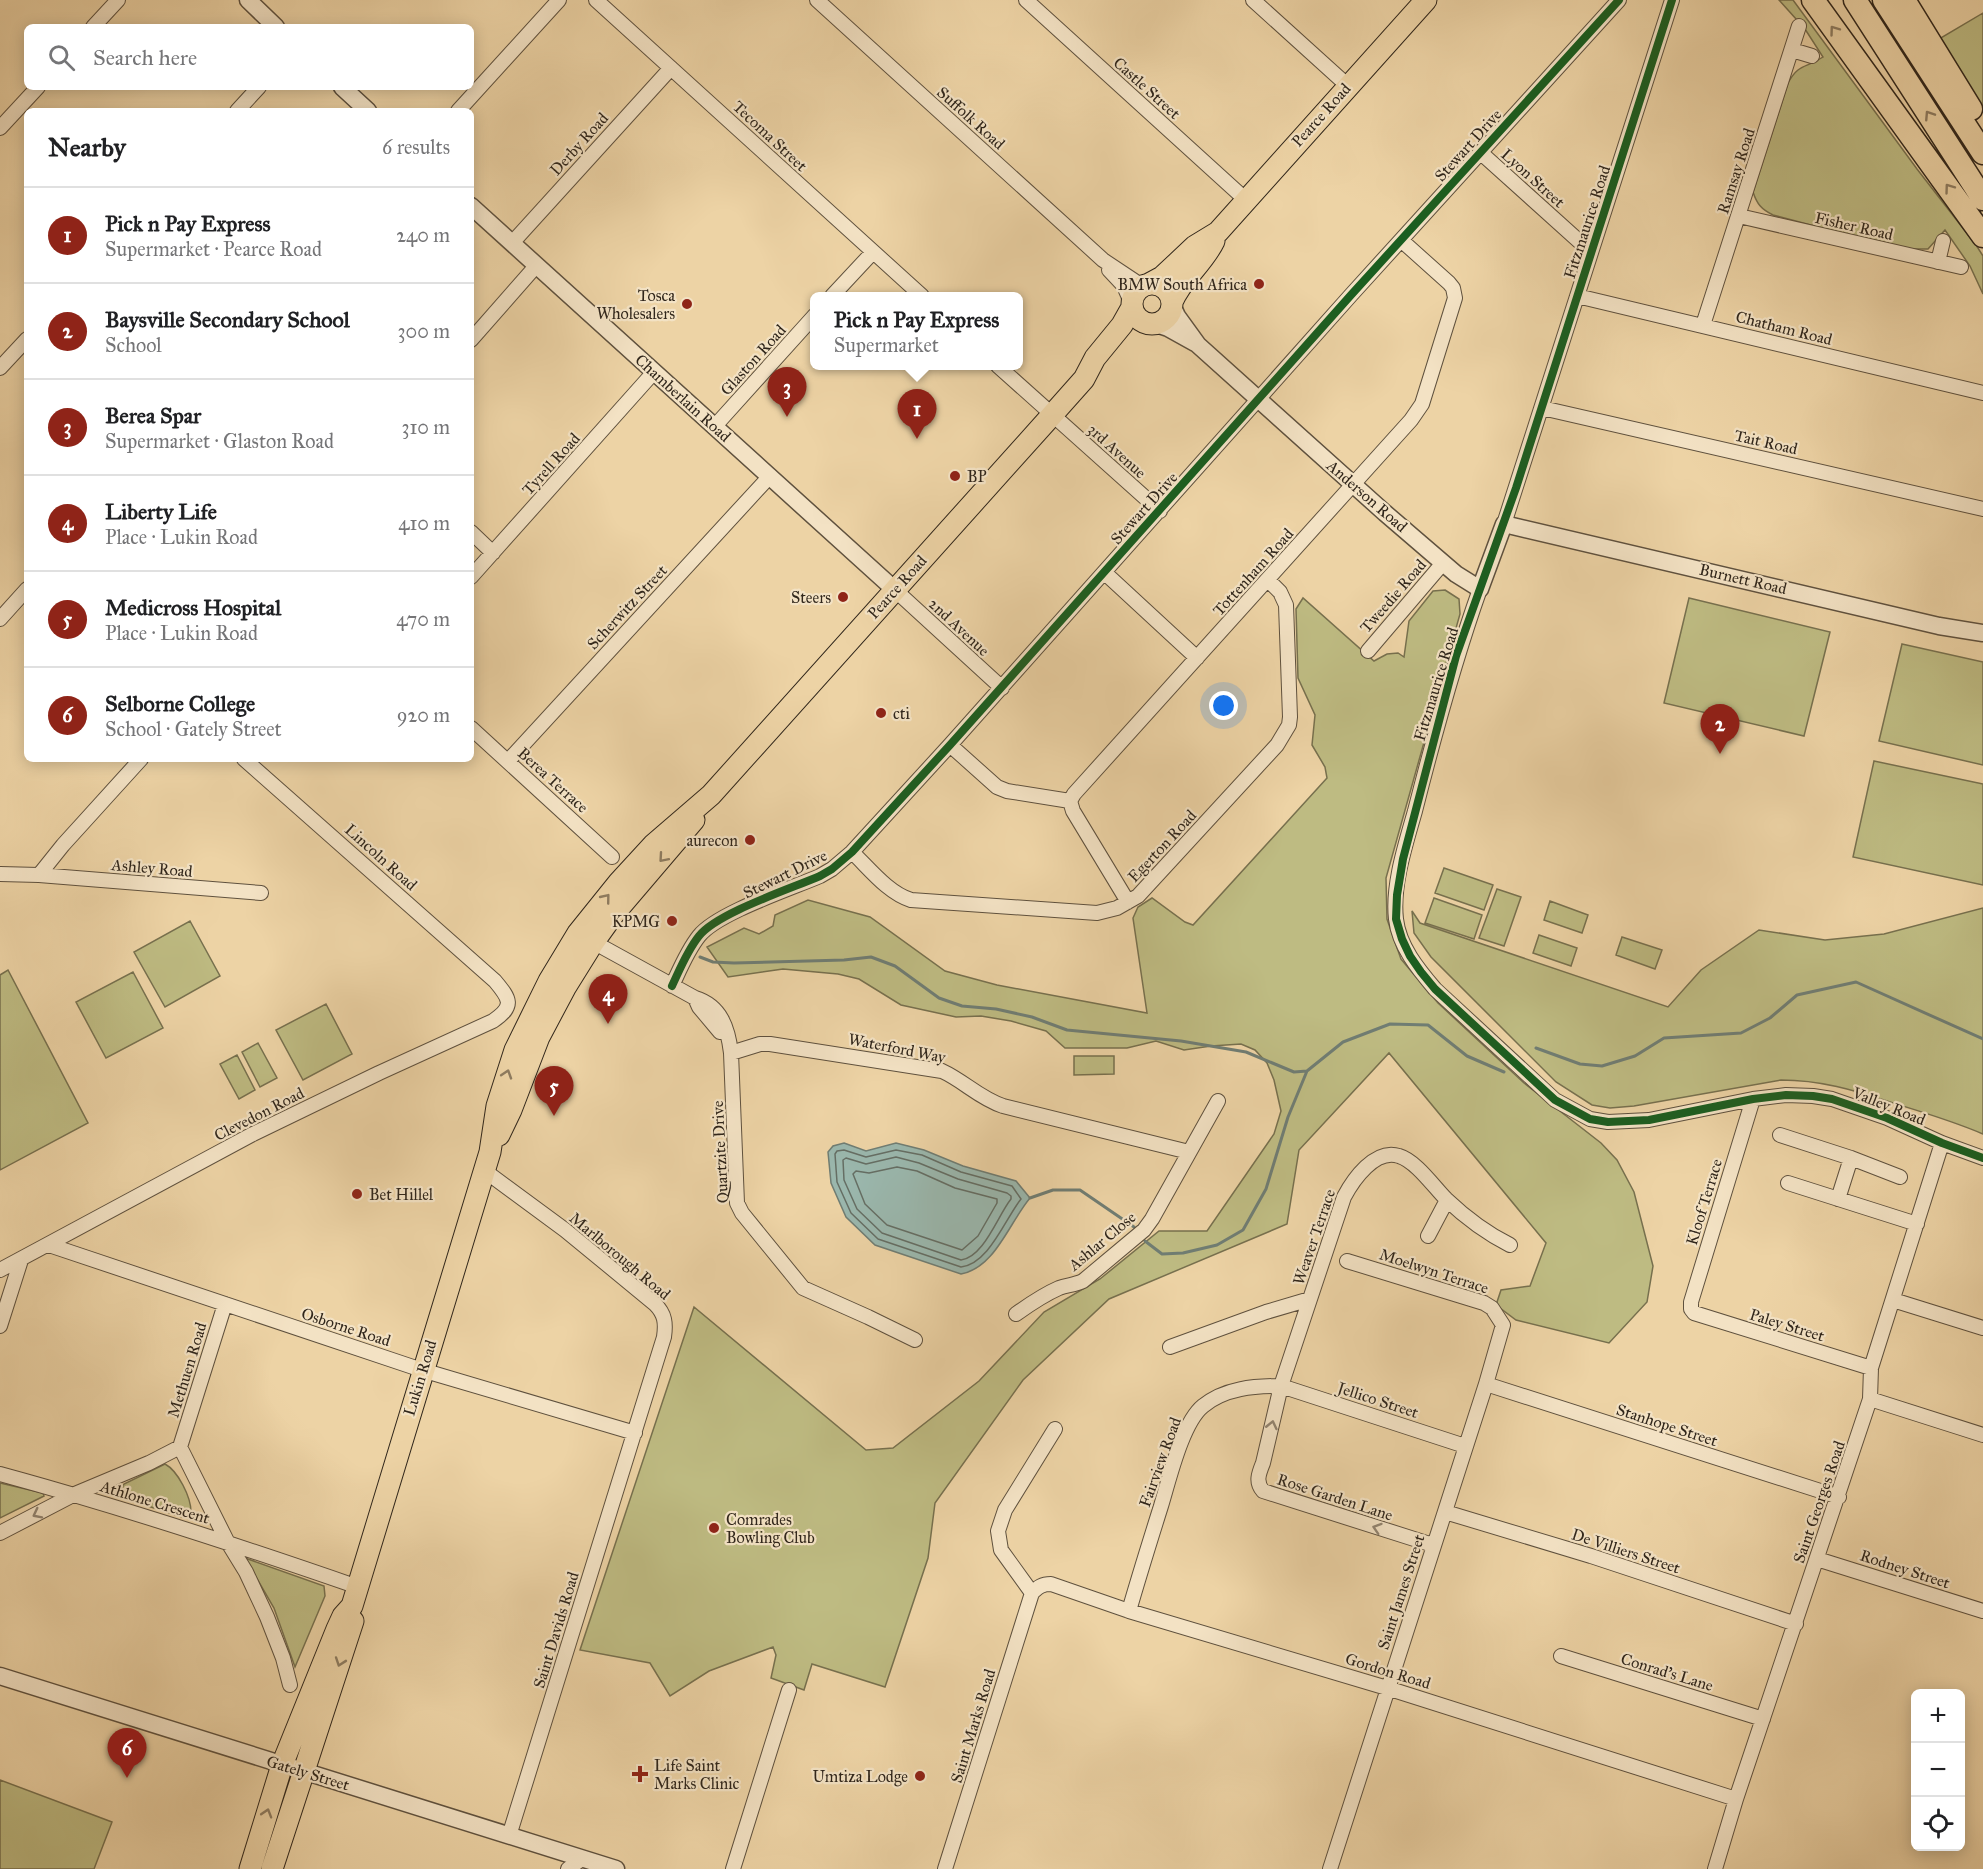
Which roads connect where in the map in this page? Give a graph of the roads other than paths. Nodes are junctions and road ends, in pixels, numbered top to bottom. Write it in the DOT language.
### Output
graph roads {
  1 [pos="118,0"];
  2 [pos="248,0"];
  3 [pos="559,0"];
  4 [pos="596,0"];
  5 [pos="817,0"];
  6 [pos="1026,0"];
  7 [pos="1253,0"];
  8 [pos="1426,0"];
  9 [pos="1672,0"];
  10 [pos="1813,0"];
  11 [pos="1856,0"];
  12 [pos="1884,0"];
  13 [pos="1904,0"];
  14 [pos="1616,4"];
  15 [pos="96,24"];
  16 [pos="273,24"];
  17 [pos="1800,26"];
  18 [pos="1792,50"];
  19 [pos="1812,56"];
  20 [pos="671,68"];
  21 [pos="1348,86"];
  22 [pos="35,90"];
  23 [pos="256,90"];
  24 [pos="345,90"];
  25 [pos="240,108"];
  26 [pos="365,108"];
  27 [pos="461,108"];
  28 [pos="0,128"];
  29 [pos="1983,129"];
  30 [pos="1480,152"];
  31 [pos="1983,153"];
  32 [pos="1983,199"];
  33 [pos="1246,200"];
  34 [pos="474,209"];
  35 [pos="1739,216"];
  36 [pos="1218,232"];
  37 [pos="1983,236"];
  38 [pos="1401,240"];
  39 [pos="1942,241"];
  40 [pos="512,243"];
  41 [pos="873,252"];
  42 [pos="1591,252"];
  43 [pos="1103,260"];
  44 [pos="1938,262"];
  45 [pos="536,266"];
  46 [pos="1961,267"];
  47 [pos="1148,284"];
  48 [pos="837,292"];
  49 [pos="917,292"];
  50 [pos="1577,296"];
  51 [pos="1172,304"];
  52 [pos="1131,305"];
  53 [pos="810,321"];
  54 [pos="1153,325"];
  55 [pos="1703,325"];
  56 [pos="474,337"];
  57 [pos="24,342"];
  58 [pos="1198,345"];
  59 [pos="0,368"];
  60 [pos="1002,370"];
  61 [pos="654,372"];
  62 [pos="1084,380"];
  63 [pos="1983,393"];
  64 [pos="1258,399"];
  65 [pos="1542,408"];
  66 [pos="1052,415"];
  67 [pos="715,426"];
  68 [pos="770,476"];
  69 [pos="1353,484"];
  70 [pos="1983,509"];
  71 [pos="1160,511"];
  72 [pos="1503,524"];
  73 [pos="474,535"];
  74 [pos="493,553"];
  75 [pos="1443,563"];
  76 [pos="1105,573"];
  77 [pos="474,575"];
  78 [pos="1268,580"];
  79 [pos="1480,589"];
  80 [pos="895,590"];
  81 [pos="24,592"];
  82 [pos="0,619"];
  83 [pos="1983,633"];
  84 [pos="1368,651"];
  85 [pos="1197,658"];
  86 [pos="1002,688"];
  87 [pos="474,731"];
  88 [pos="950,745"];
  89 [pos="508,761"];
  90 [pos="138,762"];
  91 [pos="247,762"];
  92 [pos="1070,801"];
  93 [pos="852,852"];
  94 [pos="612,857"];
  95 [pos="0,874"];
  96 [pos="39,875"];
  97 [pos="261,893"];
  98 [pos="1128,902"];
  99 [pos="586,938"];
  100 [pos="495,981"];
  101 [pos="557,984"];
  102 [pos="672,986"];
  103 [pos="731,1050"];
  104 [pos="1753,1099"];
  105 [pos="1218,1101"];
  106 [pos="1780,1135"];
  107 [pos="1942,1143"];
  108 [pos="1189,1152"];
  109 [pos="1851,1158"];
  110 [pos="1983,1158"];
  111 [pos="488,1161"];
  112 [pos="1900,1178"];
  113 [pos="1788,1183"];
  114 [pos="1838,1199"];
  115 [pos="1447,1200"];
  116 [pos="1917,1224"];
  117 [pos="1428,1236"];
  118 [pos="49,1245"];
  119 [pos="1510,1245"];
  120 [pos="21,1260"];
  121 [pos="1347,1261"];
  122 [pos="0,1270"];
  123 [pos="1310,1299"];
  124 [pos="1893,1300"];
  125 [pos="225,1304"];
  126 [pos="1694,1313"];
  127 [pos="1016,1314"];
  128 [pos="1503,1325"];
  129 [pos="0,1326"];
  130 [pos="1983,1328"];
  131 [pos="915,1340"];
  132 [pos="1170,1347"];
  133 [pos="1871,1368"];
  134 [pos="422,1370"];
  135 [pos="1486,1384"];
  136 [pos="1281,1386"];
  137 [pos="1870,1399"];
  138 [pos="1055,1429"];
  139 [pos="635,1433"];
  140 [pos="1983,1436"];
  141 [pos="180,1446"];
  142 [pos="1465,1446"];
  143 [pos="0,1474"];
  144 [pos="75,1494"];
  145 [pos="1839,1497"];
  146 [pos="1445,1512"];
  147 [pos="0,1533"];
  148 [pos="227,1541"];
  149 [pos="1433,1545"];
  150 [pos="1817,1559"];
  151 [pos="1032,1593"];
  152 [pos="355,1597"];
  153 [pos="1129,1611"];
  154 [pos="1983,1611"];
  155 [pos="1796,1624"];
  156 [pos="1561,1656"];
  157 [pos="0,1676"];
  158 [pos="290,1685"];
  159 [pos="1387,1688"];
  160 [pos="789,1690"];
  161 [pos="1764,1719"];
  162 [pos="282,1766"];
  163 [pos="303,1772"];
  164 [pos="1736,1800"];
  165 [pos="508,1836"];
  166 [pos="583,1858"];
  167 [pos="250,1869"];
  168 [pos="272,1869"];
  169 [pos="568,1869"];
  170 [pos="616,1869"];
  171 [pos="733,1869"];
  172 [pos="945,1869"];
  173 [pos="1330,1869"];
  174 [pos="1715,1869"];
  1 -- 15 [label="street"];
  2 -- 16 [label="street"];
  3 -- 27 [label="street"];
  4 -- 20 [label="street, Tecoma Street"];
  5 -- 43 [label="street, Suffolk Road"];
  6 -- 33 [label="street, Castle Street"];
  7 -- 21 [label="street"];
  8 -- 21 [label="main road, Pearce Road"];
  9 -- 42 [label="street, Fitzmaurice Road"];
  37 -- 10 [label="highway, one-way"];
  32 -- 11 [label="highway, one-way"];
  12 -- 31 [label="highway"];
  13 -- 29 [label="highway"];
  14 -- 30 [label="street, Stewart Drive"];
  17 -- 18 [label="street, Ramsay Road"];
  18 -- 19 [label="street"];
  18 -- 35 [label="street, Ramsay Road"];
  20 -- 40 [label="street, Derby Road"];
  20 -- 41 [label="street, Tecoma Street"];
  21 -- 33 [label="main road, Pearce Road"];
  22 -- 28 [label="street"];
  23 -- 25 [label="street"];
  24 -- 26 [label="street"];
  30 -- 38 [label="street, Stewart Drive"];
  30 -- 42 [label="street, Lyon Street"];
  33 -- 36 [label="main road, Pearce Road"];
  34 -- 40 [label="street, Chamberlain Road"];
  35 -- 44 [label="street, Fisher Road"];
  35 -- 55 [label="street, Ramsay Road"];
  36 -- 47 [label="main road, Pearce Road"];
  36 -- 51 [label="main road, Pearce Road"];
  38 -- 64 [label="street, Stewart Drive"];
  38 -- 69 [label="street, Tottenham Road"];
  39 -- 44 [label="street"];
  40 -- 45 [label="street, Chamberlain Road"];
  41 -- 48 [label="street"];
  41 -- 49 [label="street, Tecoma Street"];
  42 -- 50 [label="street, Fitzmaurice Road"];
  43 -- 47 [label="street, Suffolk Road"];
  43 -- 52 [label="street, Suffolk Road"];
  44 -- 46 [label="street, Fisher Road"];
  45 -- 56 [label="street"];
  45 -- 61 [label="street, Chamberlain Road"];
  47 -- 51 [label="main road"];
  47 -- 52 [label="main road, Pearce Road"];
  50 -- 55 [label="street, Chatham Road"];
  50 -- 65 [label="street, Fitzmaurice Road"];
  51 -- 54 [label="main road, Pearce Road"];
  51 -- 58 [label="street"];
  52 -- 54 [label="main road"];
  52 -- 62 [label="main road, Pearce Road"];
  53 -- 67 [label="street, Glaston Road"];
  54 -- 58 [label="street"];
  54 -- 62 [label="main road, Pearce Road"];
  55 -- 63 [label="street, Chatham Road"];
  57 -- 59 [label="street"];
  58 -- 64 [label="street, Anderson Road"];
  60 -- 66 [label="street"];
  61 -- 67 [label="street, Chamberlain Road"];
  61 -- 74 [label="street, Tyrell Road"];
  62 -- 66 [label="main road, Pearce Road"];
  64 -- 69 [label="street, Anderson Road"];
  64 -- 71 [label="street, Stewart Drive"];
  65 -- 70 [label="street, Tait Road"];
  65 -- 72 [label="street, Fitzmaurice Road"];
  66 -- 71 [label="street, 3rd Avenue"];
  66 -- 80 [label="main road, Pearce Road"];
  67 -- 68 [label="street, Chamberlain Road"];
  68 -- 80 [label="street, Chamberlain Road"];
  68 -- 89 [label="street, Scherwitz Street"];
  69 -- 75 [label="street, Anderson Road"];
  69 -- 78 [label="street, Tottenham Road"];
  71 -- 76 [label="street, Stewart Drive"];
  72 -- 79 [label="street, Fitzmaurice Road"];
  72 -- 83 [label="street, Burnett Road"];
  73 -- 74 [label="street"];
  74 -- 77 [label="street, Tyrell Road"];
  75 -- 79 [label="street, Anderson Road"];
  75 -- 84 [label="street, Tweedie Road"];
  76 -- 85 [label="street"];
  76 -- 86 [label="street, Stewart Drive"];
  78 -- 85 [label="street, Tottenham Road"];
  78 -- 98 [label="street, Egerton Road"];
  79 -- 104 [label="street, Fitzmaurice Road"];
  80 -- 86 [label="street, 2nd Avenue"];
  80 -- 99 [label="main road, Pearce Road"];
  81 -- 82 [label="street"];
  85 -- 92 [label="street, Tottenham Road"];
  86 -- 88 [label="street, Stewart Drive"];
  87 -- 89 [label="street, Berea Terrace"];
  88 -- 92 [label="street"];
  88 -- 93 [label="street, Stewart Drive"];
  89 -- 94 [label="street, Berea Terrace"];
  90 -- 96 [label="street"];
  91 -- 100 [label="street, Lincoln Road"];
  92 -- 98 [label="street"];
  93 -- 98 [label="street, Egerton Road"];
  93 -- 102 [label="street, Stewart Drive"];
  95 -- 96 [label="street, Ashley Road"];
  96 -- 97 [label="street, Ashley Road"];
  99 -- 101 [label="main road, Pearce Road"];
  99 -- 102 [label="street, Quartzite Drive"];
  100 -- 118 [label="street, Clevedon Road"];
  101 -- 111 [label="main road, Lukin Road"];
  102 -- 103 [label="street, Quartzite Drive"];
  103 -- 108 [label="street, Waterford Way"];
  103 -- 131 [label="street, Quartzite Drive"];
  104 -- 107 [label="street, Valley Road"];
  104 -- 126 [label="street, Kloof Terrace"];
  105 -- 108 [label="street, Ashlar Close"];
  106 -- 109 [label="street"];
  107 -- 110 [label="street, Valley Road"];
  107 -- 116 [label="street, Saint Georges Road"];
  108 -- 127 [label="street, Ashlar Close"];
  109 -- 112 [label="street"];
  109 -- 114 [label="street"];
  111 -- 134 [label="main road, Lukin Road"];
  111 -- 139 [label="street, Marlborough Road"];
  113 -- 114 [label="street"];
  114 -- 116 [label="street"];
  115 -- 117 [label="street"];
  115 -- 119 [label="street, Weaver Terrace"];
  115 -- 123 [label="street, Weaver Terrace"];
  116 -- 124 [label="street, Saint Georges Road"];
  118 -- 120 [label="street, Clevedon Road"];
  118 -- 125 [label="street, Osborne Road"];
  120 -- 122 [label="street, Clevedon Road"];
  120 -- 129 [label="street"];
  121 -- 128 [label="street, Moelwyn Terrace"];
  123 -- 132 [label="street"];
  123 -- 136 [label="street, Weaver Terrace"];
  124 -- 130 [label="street"];
  124 -- 133 [label="street, Saint Georges Road"];
  125 -- 134 [label="street, Osborne Road"];
  125 -- 141 [label="street, Methuen Road"];
  126 -- 133 [label="street, Paley Street"];
  128 -- 135 [label="street, Saint James Street"];
  133 -- 137 [label="street, Saint Georges Road"];
  134 -- 139 [label="street, Osborne Road"];
  134 -- 152 [label="main road, Lukin Road"];
  135 -- 142 [label="street, Saint James Street"];
  135 -- 145 [label="street, Stanhope Street"];
  136 -- 142 [label="street, Jellico Street"];
  149 -- 136 [label="street, Rose Garden Lane, one-way"];
  136 -- 153 [label="street, Fairview Road"];
  137 -- 140 [label="street"];
  137 -- 145 [label="street, Saint Georges Road"];
  138 -- 151 [label="street"];
  139 -- 165 [label="street, Saint Davids Road"];
  141 -- 144 [label="street"];
  141 -- 148 [label="street"];
  142 -- 146 [label="street, Saint James Street"];
  143 -- 144 [label="street, Athlone Crescent"];
  144 -- 147 [label="street, Athlone Crescent, one-way"];
  144 -- 148 [label="street, Athlone Crescent"];
  145 -- 150 [label="street, Saint Georges Road"];
  146 -- 149 [label="street, Saint James Street"];
  146 -- 155 [label="street, De Villiers Street"];
  148 -- 152 [label="street, Athlone Crescent"];
  148 -- 158 [label="street, Athlone Crescent"];
  149 -- 159 [label="street, Saint James Street"];
  150 -- 154 [label="street, Rodney Street"];
  150 -- 155 [label="street, Saint Georges Road"];
  151 -- 153 [label="street, Gordon Road"];
  151 -- 172 [label="street, Saint Marks Road"];
  152 -- 162 [label="main road, Lukin Road"];
  152 -- 163 [label="main road, Lukin Road, one-way"];
  153 -- 159 [label="street, Gordon Road"];
  155 -- 161 [label="street, Saint Georges Road"];
  156 -- 161 [label="street, Conrad's Lane"];
  157 -- 162 [label="street, Gately Street"];
  159 -- 164 [label="street, Gordon Road"];
  159 -- 173 [label="street, Saint James Street"];
  160 -- 171 [label="street"];
  161 -- 164 [label="street, Saint Georges Road"];
  162 -- 163 [label="street, Gately Street"];
  167 -- 162 [label="main road, Lukin Road, one-way"];
  163 -- 165 [label="street, Gately Street"];
  163 -- 168 [label="main road, Lukin Road"];
  164 -- 174 [label="street, Saint Georges Road"];
  165 -- 166 [label="street, Gately Street"];
  166 -- 169 [label="street"];
  166 -- 170 [label="street, Gately Street"];
}
